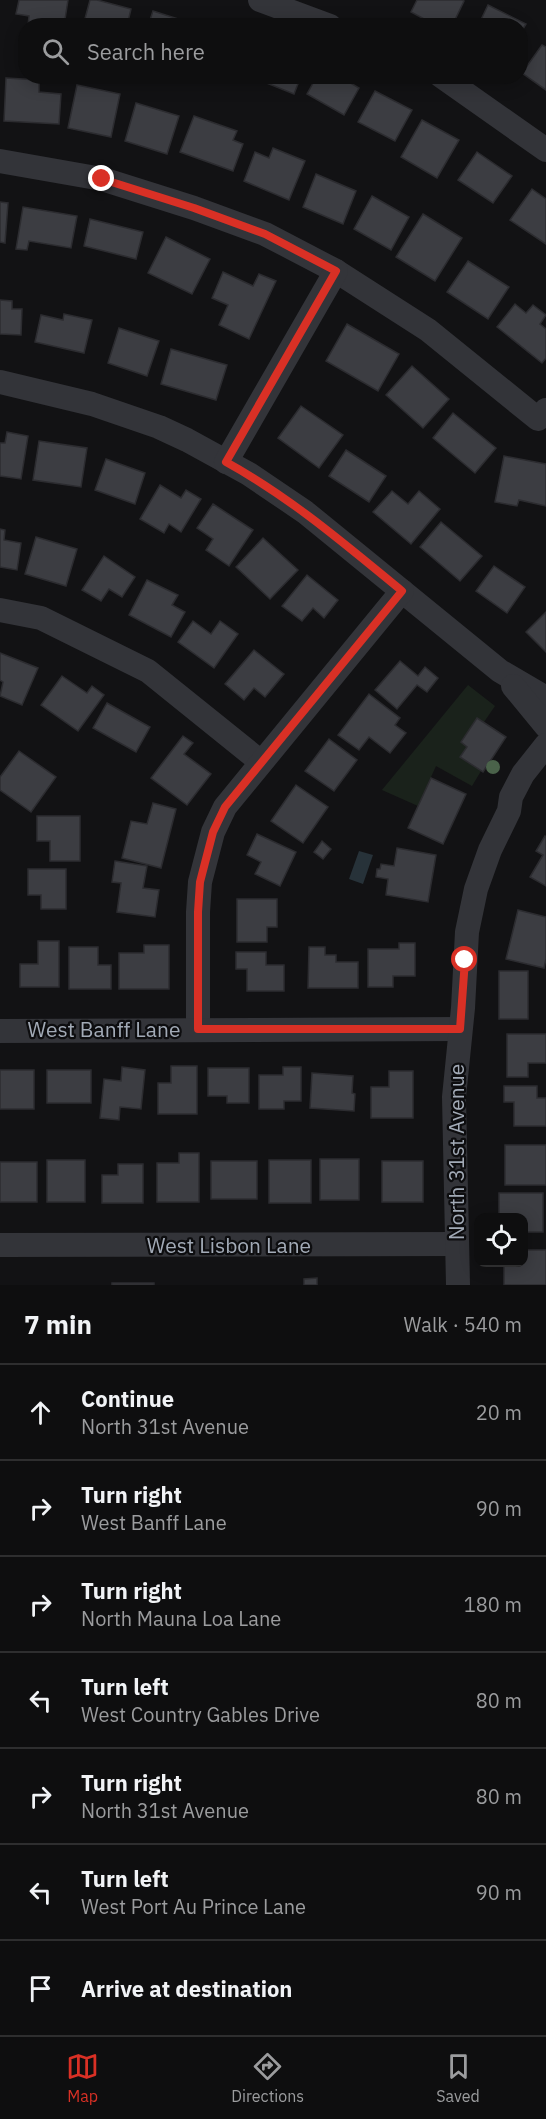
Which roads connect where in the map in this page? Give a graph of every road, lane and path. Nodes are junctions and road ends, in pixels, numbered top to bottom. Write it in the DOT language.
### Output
graph roads {
  1 [pos="260,0"];
  2 [pos="308,18"];
  3 [pos="452,84"];
  4 [pos="546,150"];
  5 [pos="0,161"];
  6 [pos="336,271"];
  7 [pos="0,382"];
  8 [pos="542,414"];
  9 [pos="226,462"];
  10 [pos="402,591"];
  11 [pos="0,610"];
  12 [pos="500,671"];
  13 [pos="546,698"];
  14 [pos="546,726"];
  15 [pos="546,745"];
  16 [pos="261,762"];
  17 [pos="546,773"];
  18 [pos="509,811"];
  19 [pos="198,1029"];
  20 [pos="460,1029"];
  21 [pos="0,1031"];
  22 [pos="458,1244"];
  23 [pos="0,1245"];
  24 [pos="458,1285"];
  1 -- 2 [label="street"];
  3 -- 4 [label="street"];
  5 -- 6 [label="street"];
  6 -- 8 [label="street"];
  6 -- 9 [label="street"];
  7 -- 9 [label="street"];
  9 -- 10 [label="street"];
  10 -- 12 [label="street"];
  10 -- 16 [label="street"];
  11 -- 16 [label="street"];
  12 -- 13 [label="street"];
  12 -- 14 [label="street"];
  15 -- 18 [label="street"];
  16 -- 19 [label="street"];
  17 -- 18 [label="street"];
  18 -- 20 [label="street, North 31st Avenue"];
  19 -- 20 [label="street, West Banff Lane"];
  19 -- 21 [label="street, West Banff Lane"];
  20 -- 22 [label="street, North 31st Avenue"];
  22 -- 23 [label="street, West Lisbon Lane"];
  22 -- 24 [label="street, North 31st Avenue"];
}
